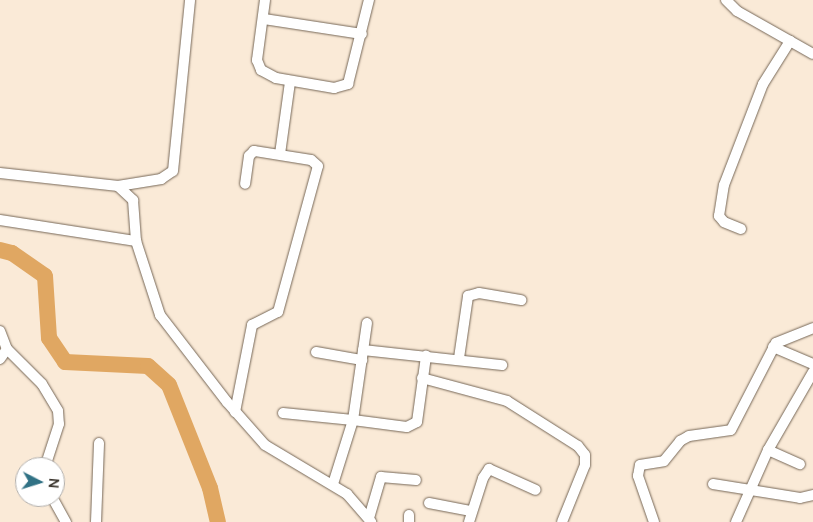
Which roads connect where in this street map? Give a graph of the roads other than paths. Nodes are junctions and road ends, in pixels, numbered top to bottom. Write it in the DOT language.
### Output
graph roads {
  1 [pos="190,0"];
  2 [pos="265,0"];
  3 [pos="369,0"];
  4 [pos="726,0"];
  5 [pos="264,19"];
  6 [pos="362,34"];
  7 [pos="790,41"];
  8 [pos="813,54"];
  9 [pos="290,82"];
  10 [pos="280,154"];
  11 [pos="0,173"];
  12 [pos="245,184"];
  13 [pos="118,186"];
  14 [pos="0,220"];
  15 [pos="741,229"];
  16 [pos="136,241"];
  17 [pos="521,300"];
  18 [pos="367,323"];
  19 [pos="813,328"];
  20 [pos="0,331"];
  21 [pos="773,347"];
  22 [pos="7,349"];
  23 [pos="316,352"];
  24 [pos="363,355"];
  25 [pos="426,356"];
  26 [pos="0,358"];
  27 [pos="459,358"];
  28 [pos="813,364"];
  29 [pos="502,365"];
  30 [pos="813,372"];
  31 [pos="422,378"];
  32 [pos="235,412"];
  33 [pos="283,413"];
  34 [pos="353,420"];
  35 [pos="99,443"];
  36 [pos="768,450"];
  37 [pos="48,457"];
  38 [pos="800,464"];
  39 [pos="416,480"];
  40 [pos="333,484"];
  41 [pos="713,484"];
  42 [pos="536,490"];
  43 [pos="748,491"];
  44 [pos="813,495"];
  45 [pos="429,503"];
  46 [pos="58,507"];
  47 [pos="470,511"];
  48 [pos="370,520"];
  49 [pos="66,522"];
  50 [pos="96,522"];
  51 [pos="469,522"];
  52 [pos="562,522"];
  53 [pos="654,522"];
  54 [pos="736,522"];
  1 -- 13 [label="street"];
  2 -- 5 [label="street"];
  3 -- 6 [label="street"];
  4 -- 7 [label="street"];
  5 -- 6 [label="street"];
  5 -- 9 [label="street"];
  6 -- 9 [label="street"];
  7 -- 8 [label="street"];
  7 -- 15 [label="street"];
  9 -- 10 [label="street"];
  10 -- 12 [label="street"];
  10 -- 32 [label="street"];
  11 -- 13 [label="street"];
  13 -- 16 [label="street"];
  14 -- 16 [label="street"];
  16 -- 32 [label="street"];
  17 -- 27 [label="street"];
  18 -- 24 [label="street"];
  19 -- 21 [label="street"];
  20 -- 22 [label="street"];
  21 -- 28 [label="street"];
  21 -- 53 [label="street"];
  22 -- 26 [label="street"];
  22 -- 37 [label="street"];
  23 -- 24 [label="street"];
  24 -- 25 [label="street"];
  24 -- 34 [label="street"];
  25 -- 27 [label="street"];
  25 -- 31 [label="street"];
  27 -- 29 [label="street"];
  30 -- 36 [label="street"];
  31 -- 34 [label="street"];
  31 -- 52 [label="street"];
  32 -- 40 [label="street"];
  33 -- 34 [label="street"];
  34 -- 40 [label="street"];
  35 -- 50 [label="street"];
  36 -- 38 [label="street"];
  36 -- 43 [label="street"];
  39 -- 48 [label="street"];
  40 -- 48 [label="street"];
  41 -- 43 [label="street"];
  42 -- 47 [label="street"];
  43 -- 44 [label="street"];
  43 -- 54 [label="street"];
  45 -- 47 [label="street"];
  46 -- 49 [label="street"];
  47 -- 51 [label="street"];
}
